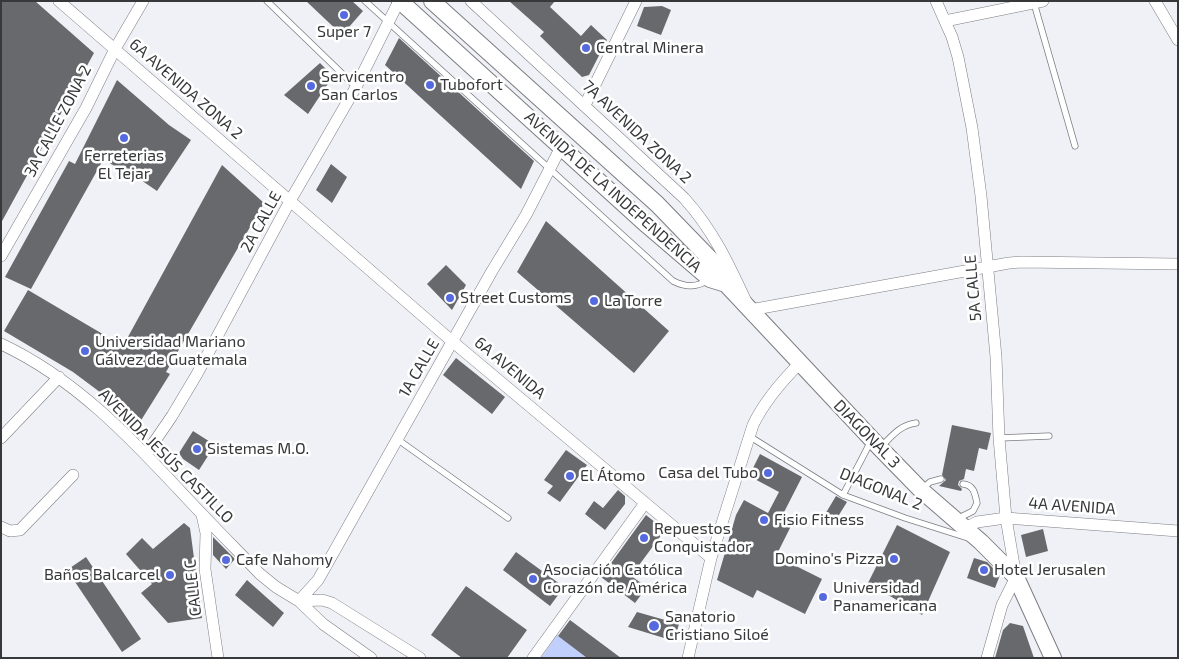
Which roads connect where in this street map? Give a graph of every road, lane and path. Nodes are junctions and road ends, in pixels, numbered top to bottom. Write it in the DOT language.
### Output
graph roads {
  1 [pos="59,1"];
  2 [pos="143,1"];
  3 [pos="267,1"];
  4 [pos="365,1"];
  5 [pos="399,1"];
  6 [pos="432,1"];
  7 [pos="471,1"];
  8 [pos="636,1"];
  9 [pos="936,1"];
  10 [pos="1155,1"];
  11 [pos="1038,2"];
  12 [pos="945,21"];
  13 [pos="389,22"];
  14 [pos="1178,40"];
  15 [pos="115,49"];
  16 [pos="356,87"];
  17 [pos="585,106"];
  18 [pos="1075,146"];
  19 [pos="561,147"];
  20 [pos="549,169"];
  21 [pos="290,201"];
  22 [pos="1,256"];
  23 [pos="1178,264"];
  24 [pos="988,268"];
  25 [pos="718,282"];
  26 [pos="750,310"];
  27 [pos="453,342"];
  28 [pos="1,344"];
  29 [pos="800,363"];
  30 [pos="59,377"];
  31 [pos="916,424"];
  32 [pos="749,436"];
  33 [pos="1049,436"];
  34 [pos="1,438"];
  35 [pos="999,438"];
  36 [pos="397,439"];
  37 [pos="876,444"];
  38 [pos="146,454"];
  39 [pos="73,475"];
  40 [pos="941,479"];
  41 [pos="963,484"];
  42 [pos="922,490"];
  43 [pos="843,495"];
  44 [pos="645,503"];
  45 [pos="202,515"];
  46 [pos="508,518"];
  47 [pos="1006,518"];
  48 [pos="960,524"];
  49 [pos="1,527"];
  50 [pos="1178,531"];
  51 [pos="981,542"];
  52 [pos="711,558"];
  53 [pos="1016,577"];
  54 [pos="299,601"];
  55 [pos="218,658"];
  56 [pos="371,658"];
  57 [pos="420,658"];
  58 [pos="532,658"];
  59 [pos="688,658"];
  60 [pos="987,658"];
  61 [pos="1054,658"];
  1 -- 15 [label="street, 6A AVENIDA ZONA 2"];
  2 -- 15 [label="street, 3A CALLE ZONA 2"];
  3 -- 16 [label="lane"];
  4 -- 13 [label="lane"];
  5 -- 13 [label="street, 2A CALLE"];
  5 -- 19 [label="main road, AVENIDA DE LA INDEPENDENCIA"];
  6 -- 25 [label="main road, AVENIDA DE LA INDEPENDENCIA"];
  7 -- 17 [label="street, 7A AVENIDA ZONA 2"];
  8 -- 17 [label="street"];
  9 -- 12 [label="street, 5A CALLE"];
  10 -- 14 [label="street"];
  11 -- 12 [label="street"];
  11 -- 18 [label="lane"];
  12 -- 24 [label="street, 5A CALLE"];
  13 -- 16 [label="street, 2A CALLE"];
  13 -- 20 [label="lane"];
  15 -- 21 [label="street, 6A AVENIDA ZONA 2"];
  15 -- 22 [label="street, 3A CALLE ZONA 2"];
  16 -- 21 [label="street, 2A CALLE"];
  17 -- 26 [label="street, 7A AVENIDA ZONA 2"];
  19 -- 20 [label="street, 1A CALLE"];
  19 -- 25 [label="main road, AVENIDA DE LA INDEPENDENCIA"];
  20 -- 25 [label="lane"];
  20 -- 27 [label="street, 1A CALLE"];
  21 -- 27 [label="street, 6A AVENIDA"];
  21 -- 38 [label="street, 2A CALLE"];
  23 -- 24 [label="street"];
  24 -- 26 [label="street"];
  24 -- 35 [label="street, 5A CALLE"];
  25 -- 26 [label="main road, DIAGONAL 3"];
  26 -- 29 [label="main road, DIAGONAL 3"];
  27 -- 36 [label="street, 1A CALLE"];
  27 -- 44 [label="street, 6A AVENIDA"];
  28 -- 30 [label="street, AVENIDA JESÚS CASTILLO"];
  29 -- 32 [label="street"];
  29 -- 37 [label="main road, DIAGONAL 3"];
  30 -- 34 [label="street"];
  30 -- 38 [label="street, AVENIDA JESÚS CASTILLO"];
  31 -- 37 [label="lane"];
  32 -- 43 [label="lane, DIAGONAL 2"];
  32 -- 52 [label="street"];
  33 -- 35 [label="lane"];
  35 -- 47 [label="street, 5A CALLE"];
  36 -- 46 [label="lane"];
  36 -- 54 [label="street, 1A CALLE"];
  37 -- 42 [label="main road, DIAGONAL 3"];
  37 -- 43 [label="lane"];
  38 -- 45 [label="street, AVENIDA JESÚS CASTILLO"];
  39 -- 49 [label="street"];
  40 -- 42 [label="lane"];
  41 -- 48 [label="lane"];
  42 -- 48 [label="main road, DIAGONAL 3"];
  43 -- 51 [label="lane, DIAGONAL 2"];
  44 -- 52 [label="street, 6A AVENIDA"];
  44 -- 58 [label="street"];
  45 -- 54 [label="street, AVENIDA JESÚS CASTILLO"];
  45 -- 55 [label="street, CALLE C"];
  47 -- 48 [label="street, 4A AVENIDA"];
  47 -- 50 [label="street, 4A AVENIDA"];
  47 -- 53 [label="street, 5A CALLE"];
  48 -- 51 [label="main road, DIAGONAL 3"];
  51 -- 53 [label="main road, DIAGONAL 3"];
  52 -- 59 [label="street"];
  53 -- 60 [label="street"];
  53 -- 61 [label="main road, DIAGONAL 3"];
  54 -- 56 [label="street, AVENIDA JESÚS CASTILLO"];
  54 -- 57 [label="street"];
}
